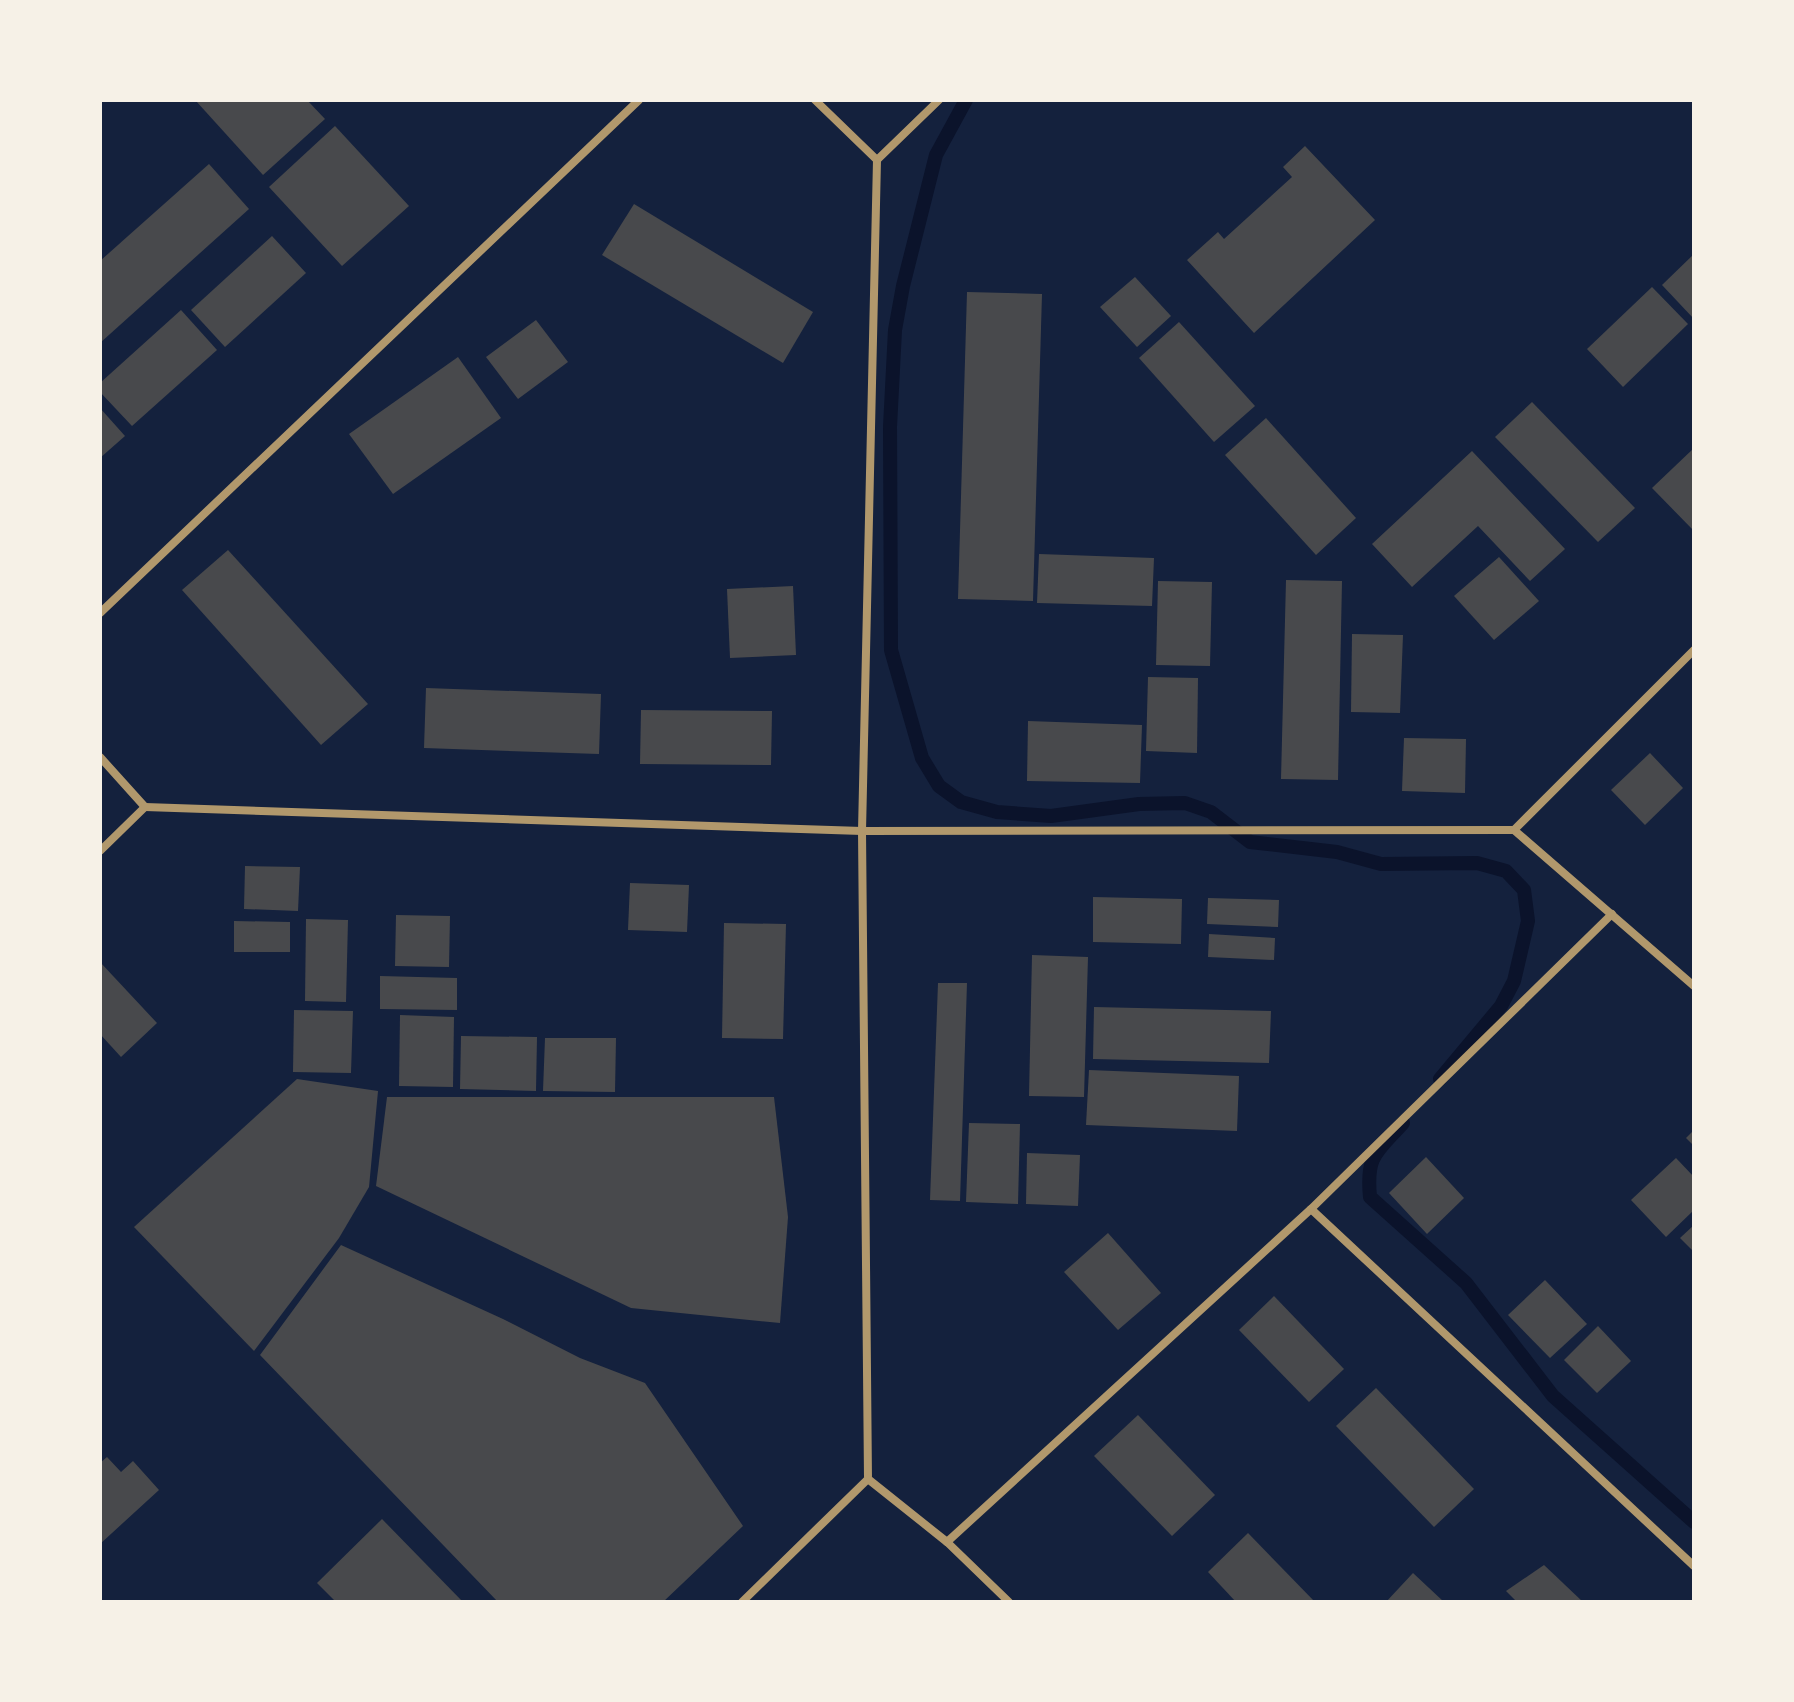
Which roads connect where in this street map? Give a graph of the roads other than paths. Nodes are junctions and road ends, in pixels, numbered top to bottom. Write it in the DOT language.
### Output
graph roads {
  1 [pos="639,100"];
  2 [pos="815,100"];
  3 [pos="939,100"];
  4 [pos="877,160"];
  5 [pos="100,613"];
  6 [pos="1694,650"];
  7 [pos="100,757"];
  8 [pos="145,807"];
  9 [pos="1514,830"];
  10 [pos="862,831"];
  11 [pos="100,851"];
  12 [pos="1612,914"];
  13 [pos="1694,986"];
  14 [pos="1311,1209"];
  15 [pos="868,1479"];
  16 [pos="947,1542"];
  17 [pos="1694,1566"];
  18 [pos="742,1602"];
  19 [pos="1009,1602"];
  1 -- 5 [label="street"];
  2 -- 4 [label="street"];
  3 -- 4 [label="street"];
  4 -- 10 [label="street"];
  6 -- 9 [label="street"];
  7 -- 8 [label="street"];
  8 -- 10 [label="street"];
  8 -- 11 [label="street"];
  9 -- 10 [label="street"];
  9 -- 12 [label="street"];
  10 -- 15 [label="street"];
  12 -- 13 [label="street"];
  12 -- 14 [label="street"];
  14 -- 16 [label="street"];
  14 -- 17 [label="street"];
  15 -- 16 [label="street"];
  15 -- 18 [label="street"];
  16 -- 19 [label="street"];
}
